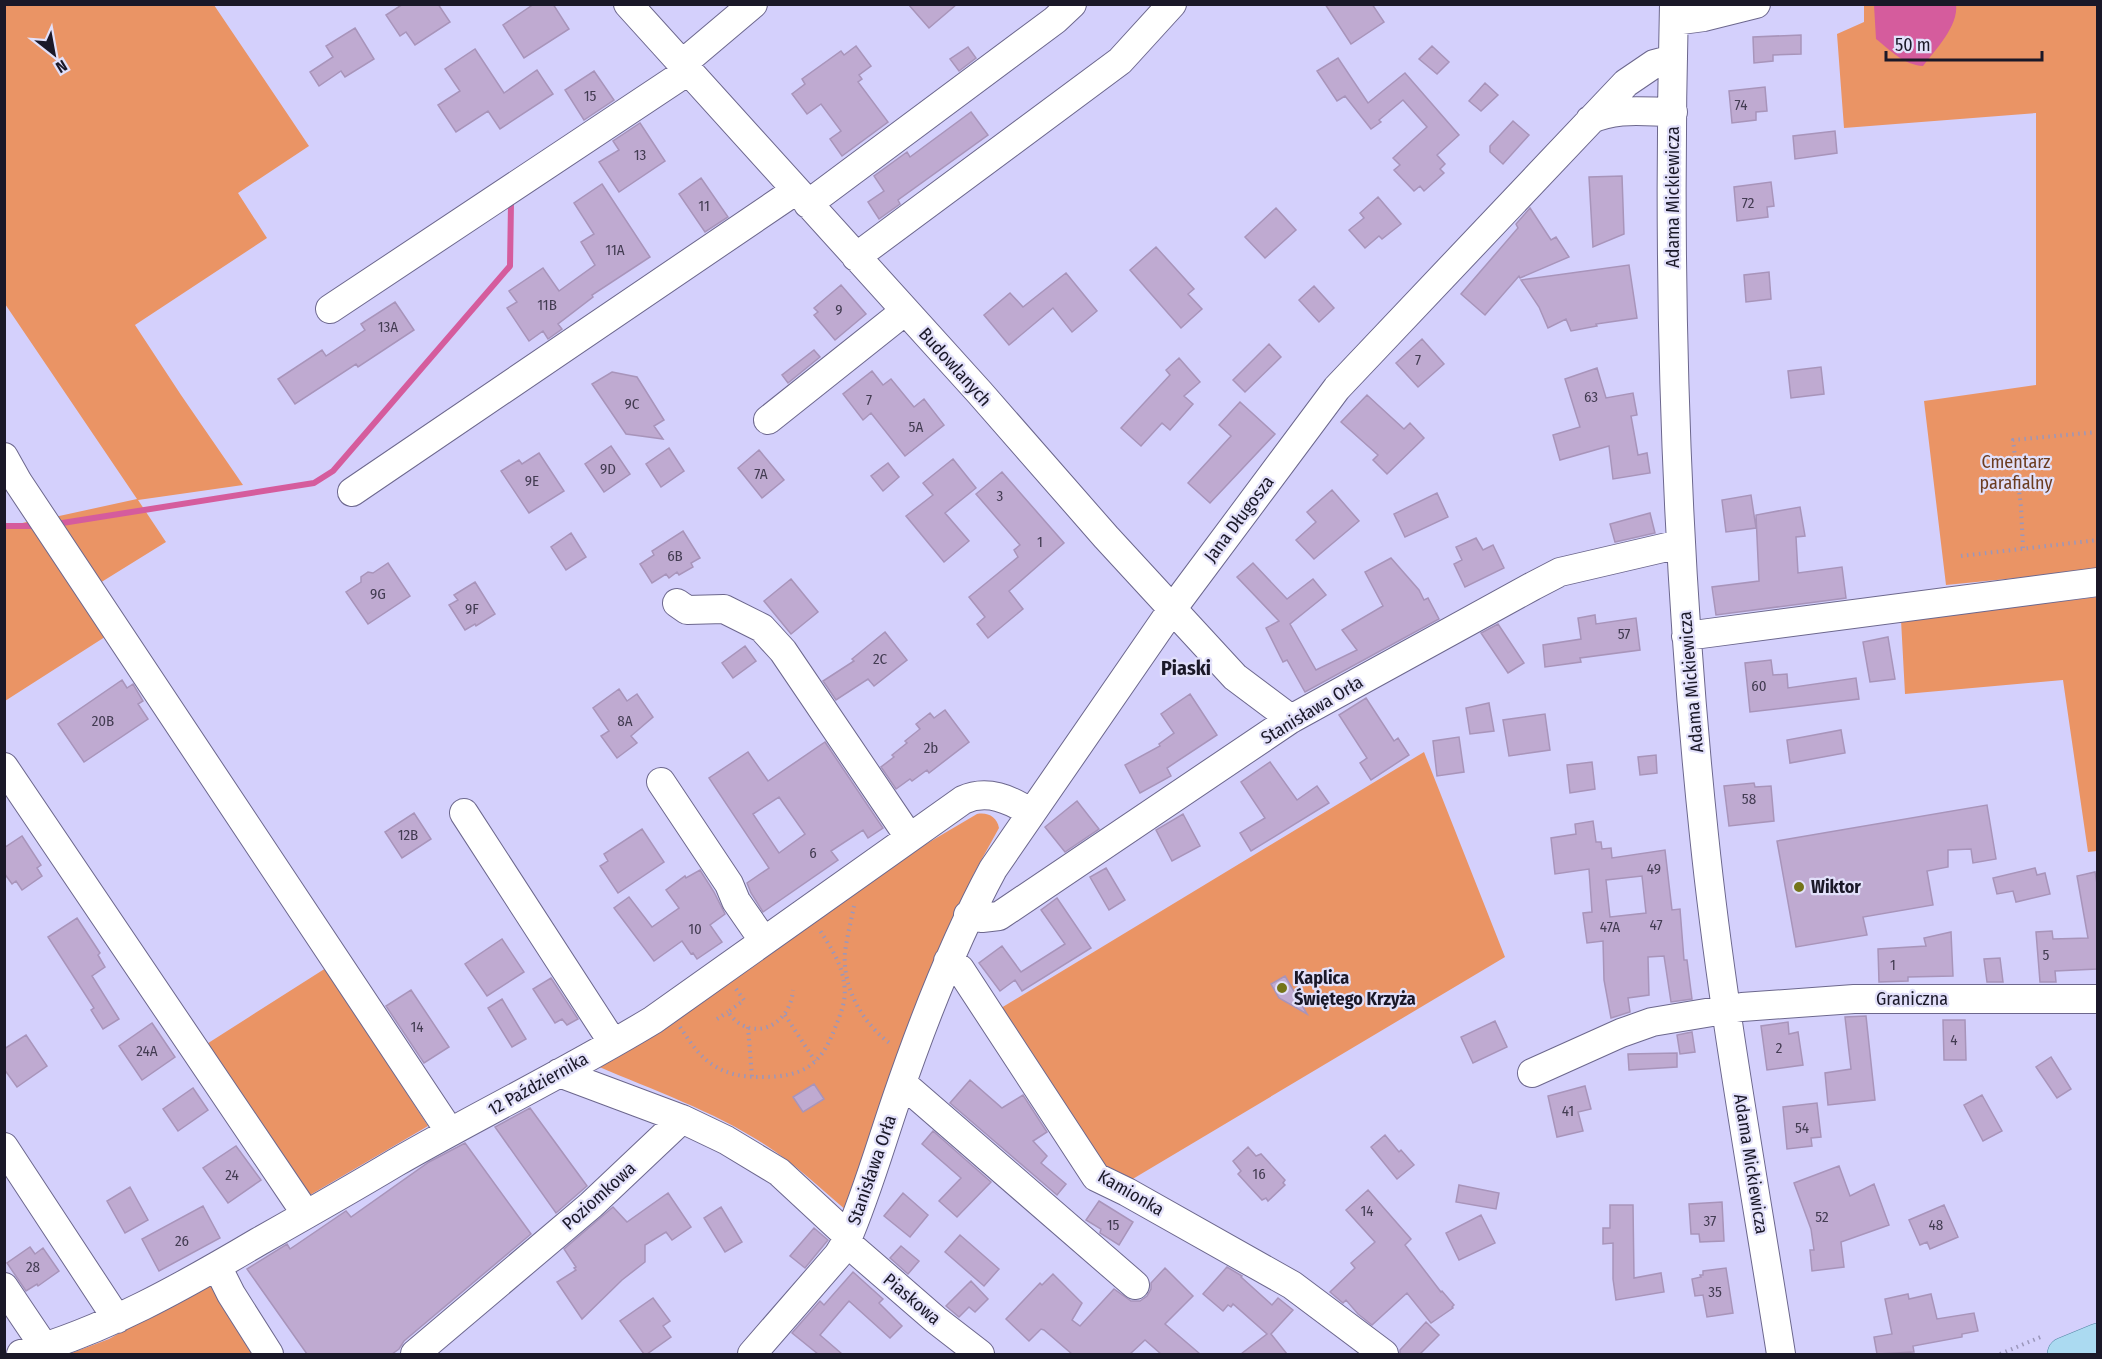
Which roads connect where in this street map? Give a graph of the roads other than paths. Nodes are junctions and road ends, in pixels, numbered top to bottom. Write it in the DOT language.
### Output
graph roads {
  1 [pos="628,4"];
  2 [pos="753,4"];
  3 [pos="1072,4"];
  4 [pos="1172,4"];
  5 [pos="1756,4"];
  6 [pos="1674,13"];
  7 [pos="1673,59"];
  8 [pos="685,67"];
  9 [pos="1673,112"];
  10 [pos="1588,121"];
  11 [pos="801,198"];
  12 [pos="856,258"];
  13 [pos="330,309"];
  14 [pos="905,311"];
  15 [pos="768,420"];
  16 [pos="4,457"];
  17 [pos="352,492"];
  18 [pos="1680,544"];
  19 [pos="2097,582"];
  20 [pos="677,603"];
  21 [pos="1173,609"];
  22 [pos="1686,636"];
  23 [pos="1291,719"];
  24 [pos="4,767"];
  25 [pos="661,782"];
  26 [pos="464,813"];
  27 [pos="1031,813"];
  28 [pos="909,837"];
  29 [pos="969,915"];
  30 [pos="763,940"];
  31 [pos="948,961"];
  32 [pos="2097,999"];
  33 [pos="1727,1010"];
  34 [pos="613,1043"];
  35 [pos="559,1072"];
  36 [pos="1532,1073"];
  37 [pos="902,1083"];
  38 [pos="682,1119"];
  39 [pos="450,1132"];
  40 [pos="4,1147"];
  41 [pos="306,1214"];
  42 [pos="847,1239"];
  43 [pos="217,1266"];
  44 [pos="1135,1285"];
  45 [pos="4,1287"];
  46 [pos="117,1319"];
  47 [pos="2097,1340"];
  48 [pos="33,1351"];
  49 [pos="269,1354"];
  50 [pos="415,1354"];
  51 [pos="752,1354"];
  52 [pos="980,1354"];
  53 [pos="1384,1354"];
  54 [pos="1781,1354"];
  55 [pos="2064,1354"];
  1 -- 8 [label="street, Budowlanych"];
  2 -- 8 [label="street"];
  3 -- 11 [label="street"];
  4 -- 12 [label="street"];
  5 -- 6 [label="street"];
  6 -- 7 [label="street, Adama Mickiewicza"];
  7 -- 9 [label="street, Adama Mickiewicza"];
  7 -- 10 [label="street, Jana Długosza"];
  8 -- 11 [label="street, Budowlanych"];
  8 -- 13 [label="street"];
  9 -- 10 [label="street, Jana Długosza"];
  9 -- 18 [label="street, Adama Mickiewicza"];
  10 -- 21 [label="street, Jana Długosza"];
  11 -- 12 [label="street, Budowlanych"];
  11 -- 17 [label="street"];
  12 -- 14 [label="street, Budowlanych"];
  14 -- 15 [label="street"];
  14 -- 21 [label="street, Budowlanych"];
  16 -- 39 [label="street"];
  18 -- 22 [label="street, Adama Mickiewicza"];
  18 -- 23 [label="street, Stanisława Orła"];
  19 -- 22 [label="street"];
  20 -- 28 [label="street"];
  21 -- 23 [label="street, Budowlanych"];
  21 -- 27 [label="street, Jana Długosza"];
  22 -- 33 [label="street, Adama Mickiewicza"];
  23 -- 29 [label="street, Stanisława Orła"];
  24 -- 41 [label="street"];
  25 -- 30 [label="street"];
  26 -- 34 [label="street"];
  27 -- 28 [label="street, 12 Października"];
  27 -- 29 [label="street, Jana Długosza"];
  28 -- 30 [label="street, 12 Października"];
  29 -- 31 [label="street, Jana Długosza"];
  30 -- 34 [label="street, 12 Października"];
  31 -- 37 [label="street, Stanisława Orła"];
  31 -- 53 [label="street, Kamionka"];
  32 -- 33 [label="street, Graniczna"];
  33 -- 36 [label="street, Graniczna"];
  33 -- 54 [label="street, Adama Mickiewicza"];
  34 -- 35 [label="street, 12 Października"];
  35 -- 38 [label="street"];
  35 -- 39 [label="street, 12 Października"];
  37 -- 42 [label="street, Stanisława Orła"];
  37 -- 44 [label="street"];
  38 -- 42 [label="street, Piaskowa"];
  38 -- 50 [label="street, Poziomkowa"];
  39 -- 41 [label="street, 12 Października"];
  40 -- 46 [label="street"];
  41 -- 43 [label="street, 12 Października"];
  42 -- 51 [label="street, Stanisława Orła"];
  42 -- 52 [label="street, Piaskowa"];
  43 -- 46 [label="street, 12 Października"];
  43 -- 49 [label="street"];
  45 -- 48 [label="street"];
  46 -- 48 [label="street, 12 Października"];
  47 -- 55 [label="main road"];
}
